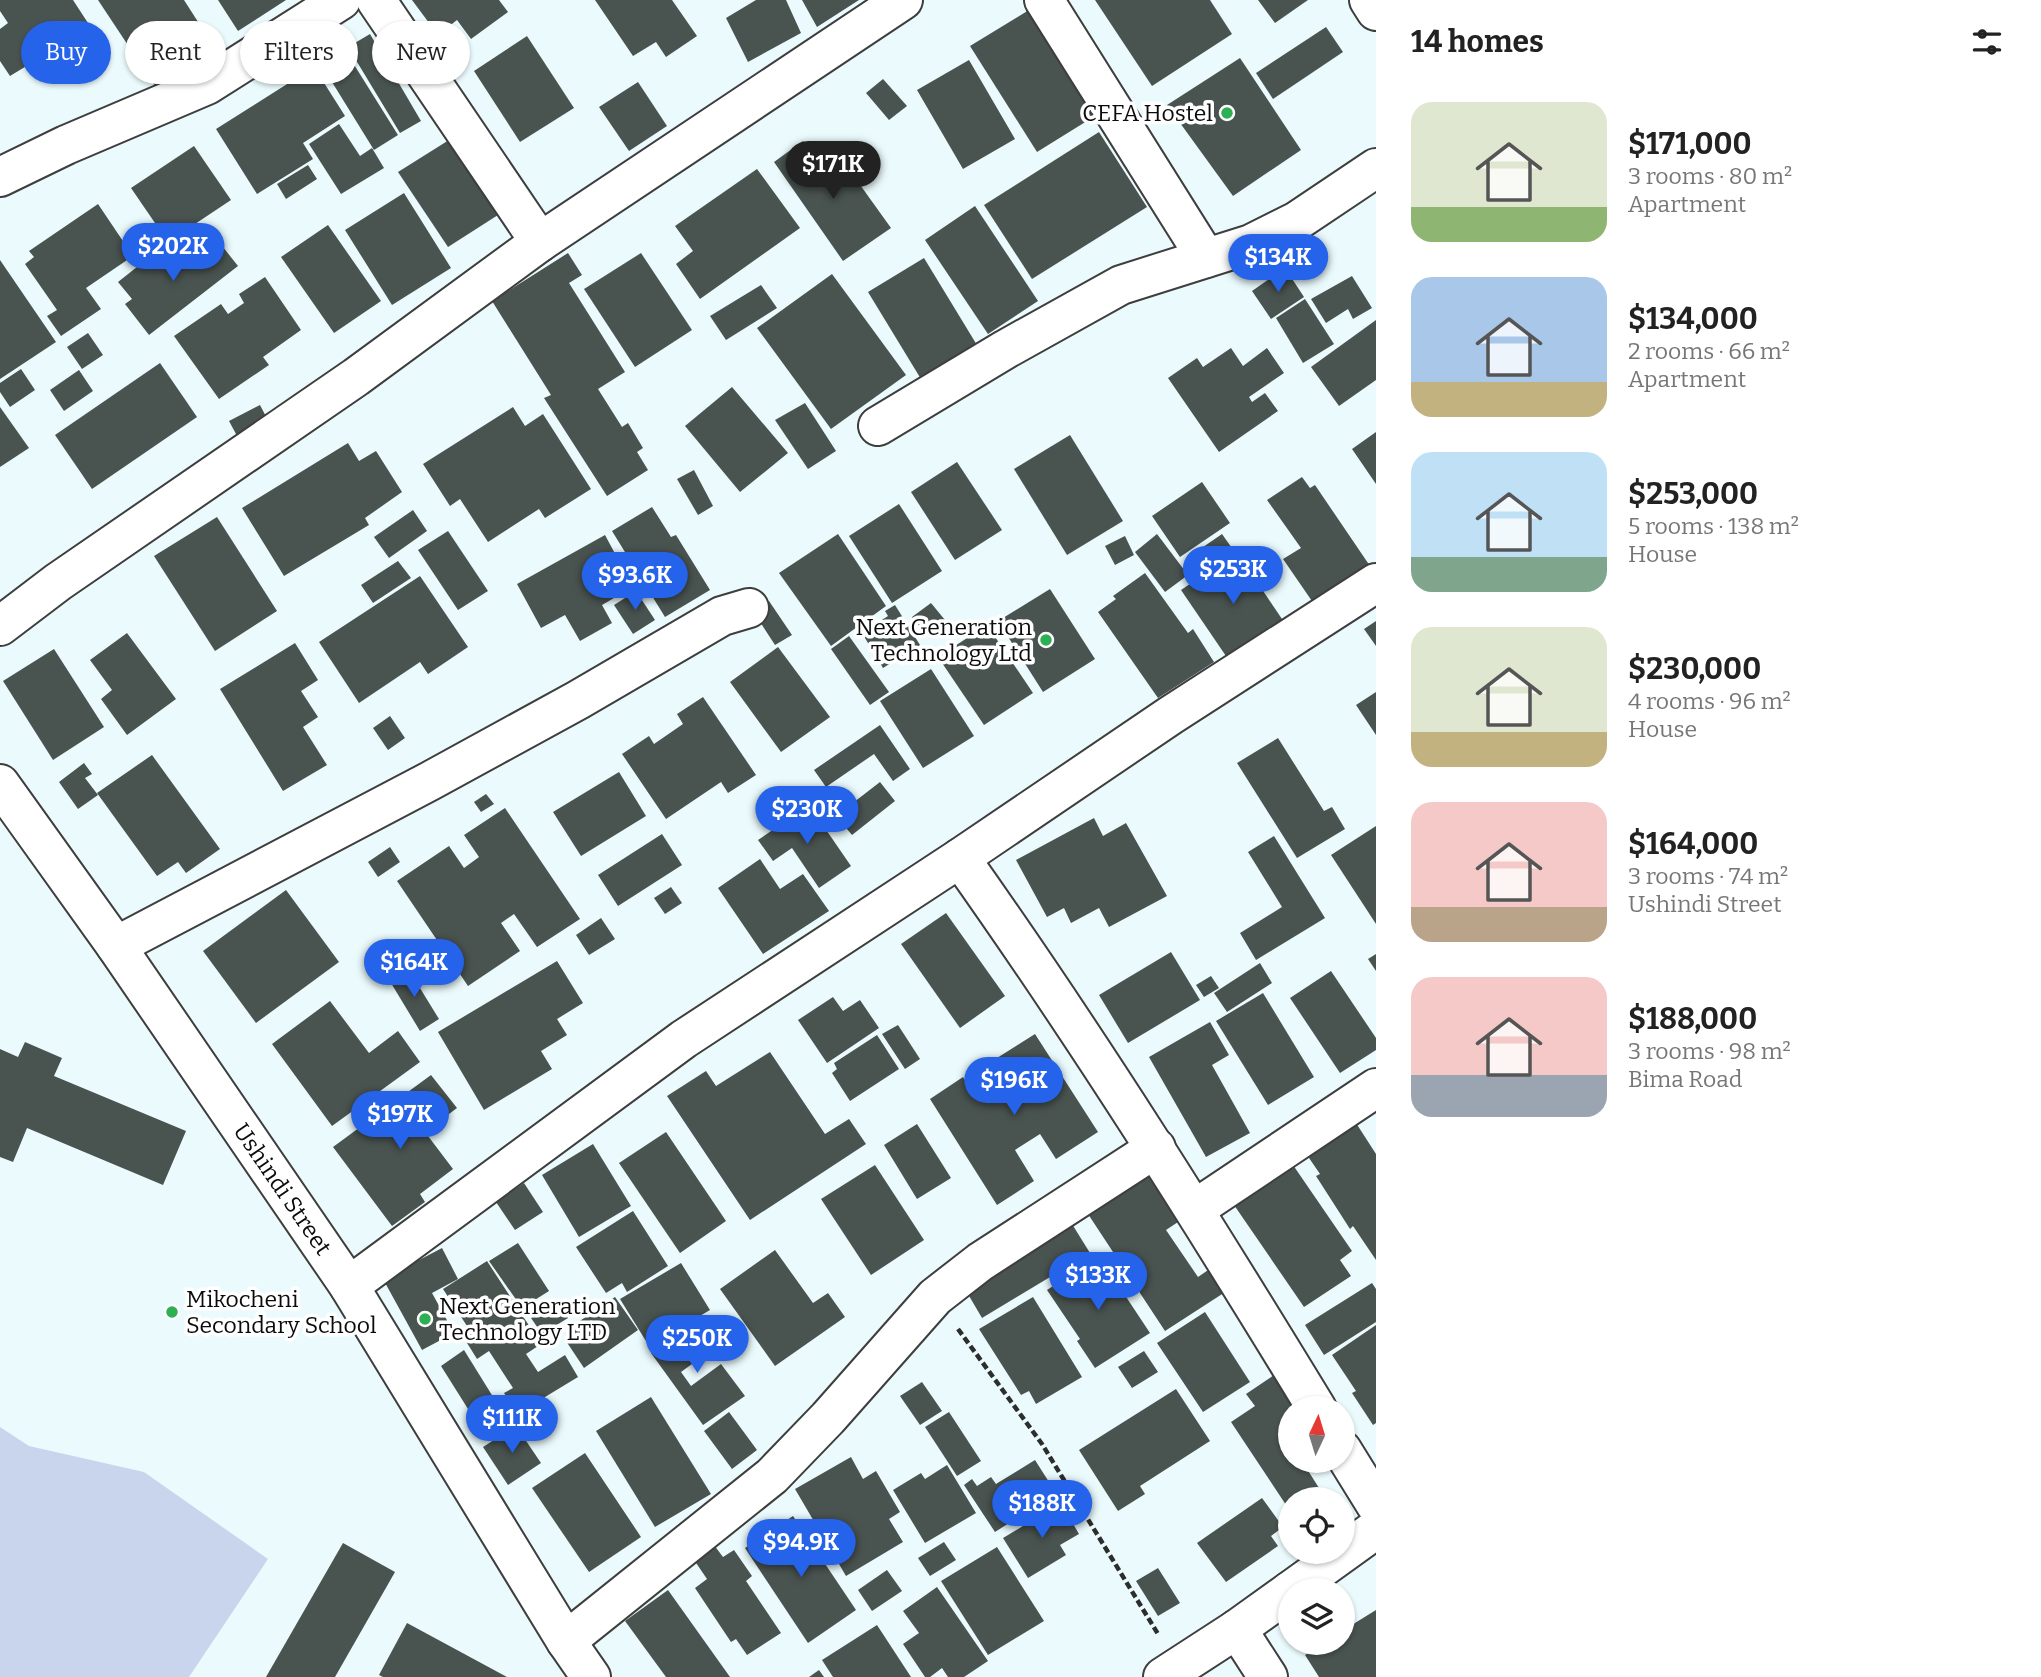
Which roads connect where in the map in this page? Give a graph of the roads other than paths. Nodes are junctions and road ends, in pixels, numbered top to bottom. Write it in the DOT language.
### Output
graph roads {
  1 [pos="341,0"];
  2 [pos="376,0"];
  3 [pos="903,0"];
  4 [pos="1044,0"];
  5 [pos="1369,0"];
  6 [pos="1376,12"];
  7 [pos="1376,168"];
  8 [pos="0,177"];
  9 [pos="540,242"];
  10 [pos="1206,258"];
  11 [pos="878,426"];
  12 [pos="1376,583"];
  13 [pos="749,608"];
  14 [pos="0,626"];
  15 [pos="0,784"];
  16 [pos="960,858"];
  17 [pos="116,946"];
  18 [pos="1376,1088"];
  19 [pos="1156,1148"];
  20 [pos="1195,1209"];
  21 [pos="349,1286"];
  22 [pos="1309,1396"];
  23 [pos="1355,1471"];
  24 [pos="1376,1504"];
  25 [pos="1376,1529"];
  26 [pos="1308,1578"];
  27 [pos="1278,1600"];
  28 [pos="1237,1629"];
  29 [pos="566,1641"];
  30 [pos="1170,1672"];
  31 [pos="591,1677"];
  32 [pos="1268,1677"];
  1 -- 8 [label="street"];
  2 -- 9 [label="street"];
  3 -- 9 [label="street"];
  4 -- 10 [label="street"];
  5 -- 6 [label="street"];
  7 -- 10 [label="street"];
  9 -- 14 [label="street"];
  10 -- 11 [label="street"];
  12 -- 16 [label="street"];
  13 -- 17 [label="street"];
  15 -- 17 [label="street, Ushindi Street"];
  16 -- 19 [label="street"];
  16 -- 21 [label="street"];
  17 -- 21 [label="street, Ushindi Street"];
  18 -- 20 [label="street"];
  19 -- 20 [label="street"];
  19 -- 29 [label="street"];
  20 -- 22 [label="street"];
  21 -- 29 [label="street, Ushindi Street"];
  23 -- 24 [label="street"];
  25 -- 26 [label="street"];
  27 -- 28 [label="street"];
  28 -- 30 [label="street"];
  28 -- 32 [label="street"];
  29 -- 31 [label="street, Ushindi Street"];
}
